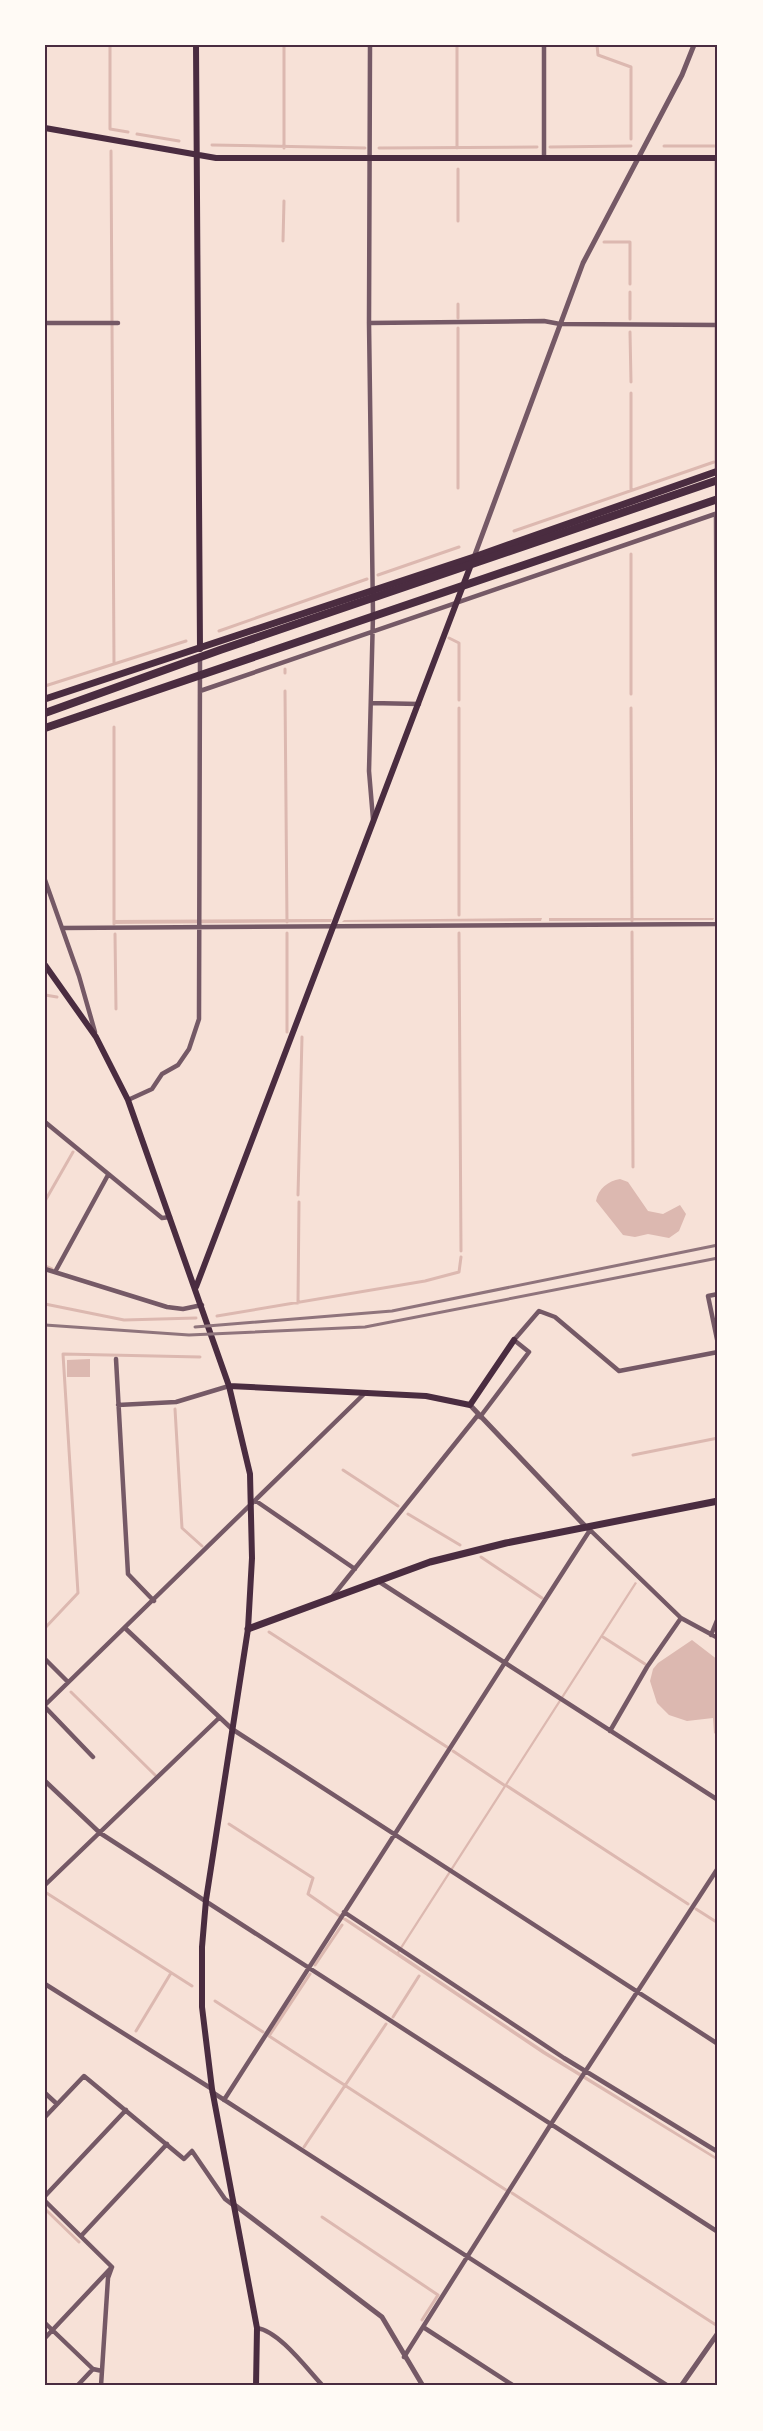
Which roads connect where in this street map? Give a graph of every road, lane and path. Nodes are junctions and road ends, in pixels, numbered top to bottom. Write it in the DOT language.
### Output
graph roads {
  1 [pos="196,45"];
  2 [pos="369,45"];
  3 [pos="544,45"];
  4 [pos="694,45"];
  5 [pos="45,128"];
  6 [pos="196,156"];
  7 [pos="370,158"];
  8 [pos="544,158"];
  9 [pos="637,158"];
  10 [pos="718,158"];
  11 [pos="45,323"];
  12 [pos="117,323"];
  13 [pos="369,323"];
  14 [pos="560,324"];
  15 [pos="718,325"];
  16 [pos="718,471"];
  17 [pos="718,480"];
  18 [pos="718,499"];
  19 [pos="717,514"];
  20 [pos="474,557"];
  21 [pos="372,591"];
  22 [pos="456,603"];
  23 [pos="373,632"];
  24 [pos="200,649"];
  25 [pos="200,691"];
  26 [pos="45,699"];
  27 [pos="371,703"];
  28 [pos="419,704"];
  29 [pos="45,713"];
  30 [pos="45,728"];
  31 [pos="374,824"];
  32 [pos="45,880"];
  33 [pos="718,924"];
  34 [pos="335,927"];
  35 [pos="62,928"];
  36 [pos="199,928"];
  37 [pos="45,965"];
  38 [pos="96,1037"];
  39 [pos="128,1100"];
  40 [pos="45,1122"];
  41 [pos="108,1175"];
  42 [pos="170,1217"];
  43 [pos="45,1269"];
  44 [pos="55,1272"];
  45 [pos="196,1288"];
  46 [pos="718,1294"];
  47 [pos="202,1305"];
  48 [pos="514,1340"];
  49 [pos="718,1344"];
  50 [pos="718,1352"];
  51 [pos="116,1359"];
  52 [pos="229,1386"];
  53 [pos="364,1394"];
  54 [pos="118,1405"];
  55 [pos="470,1405"];
  56 [pos="479,1416"];
  57 [pos="718,1502"];
  58 [pos="254,1503"];
  59 [pos="589,1529"];
  60 [pos="355,1569"];
  61 [pos="378,1581"];
  62 [pos="332,1597"];
  63 [pos="154,1601"];
  64 [pos="681,1618"];
  65 [pos="718,1618"];
  66 [pos="126,1629"];
  67 [pos="248,1629"];
  68 [pos="711,1635"];
  69 [pos="718,1638"];
  70 [pos="45,1659"];
  71 [pos="505,1663"];
  72 [pos="68,1682"];
  73 [pos="45,1706"];
  74 [pos="219,1718"];
  75 [pos="232,1730"];
  76 [pos="610,1731"];
  77 [pos="93,1756"];
  78 [pos="45,1781"];
  79 [pos="718,1800"];
  80 [pos="100,1833"];
  81 [pos="393,1836"];
  82 [pos="718,1868"];
  83 [pos="45,1885"];
  84 [pos="206,1900"];
  85 [pos="344,1913"];
  86 [pos="308,1968"];
  87 [pos="45,1984"];
  88 [pos="637,1992"];
  89 [pos="718,2044"];
  90 [pos="586,2072"];
  91 [pos="212,2091"];
  92 [pos="45,2093"];
  93 [pos="224,2100"];
  94 [pos="57,2104"];
  95 [pos="126,2110"];
  96 [pos="45,2117"];
  97 [pos="551,2124"];
  98 [pos="167,2144"];
  99 [pos="718,2152"];
  100 [pos="45,2196"];
  101 [pos="45,2201"];
  102 [pos="236,2206"];
  103 [pos="718,2232"];
  104 [pos="81,2236"];
  105 [pos="468,2257"];
  106 [pos="112,2267"];
  107 [pos="45,2323"];
  108 [pos="423,2327"];
  109 [pos="257,2328"];
  110 [pos="53,2330"];
  111 [pos="718,2333"];
  112 [pos="45,2338"];
  113 [pos="404,2357"];
  114 [pos="93,2369"];
  115 [pos="102,2371"];
  116 [pos="77,2386"];
  117 [pos="101,2386"];
  118 [pos="256,2386"];
  119 [pos="322,2386"];
  120 [pos="423,2386"];
  121 [pos="514,2386"];
  122 [pos="668,2386"];
  123 [pos="681,2386"];
  1 -- 6 [label="main road"];
  2 -- 7 [label="street"];
  3 -- 8 [label="street"];
  4 -- 9 [label="street"];
  5 -- 6 [label="main road"];
  6 -- 7 [label="main road"];
  6 -- 24 [label="main road"];
  7 -- 8 [label="main road"];
  7 -- 13 [label="street"];
  8 -- 9 [label="main road"];
  9 -- 10 [label="main road"];
  9 -- 14 [label="street"];
  10 -- 15 [label="street"];
  11 -- 12 [label="street"];
  13 -- 14 [label="street"];
  13 -- 21 [label="street"];
  14 -- 15 [label="street"];
  14 -- 20 [label="street"];
  15 -- 16 [label="street"];
  16 -- 20 [label="main road"];
  17 -- 29 [label="highway"];
  18 -- 30 [label="highway"];
  19 -- 22 [label="street"];
  19 -- 33 [label="street"];
  20 -- 21 [label="main road"];
  20 -- 22 [label="main road"];
  21 -- 23 [label="street"];
  21 -- 24 [label="main road"];
  22 -- 23 [label="street"];
  22 -- 28 [label="main road"];
  23 -- 25 [label="street"];
  23 -- 27 [label="street"];
  24 -- 25 [label="street"];
  24 -- 26 [label="main road"];
  25 -- 36 [label="street"];
  27 -- 28 [label="street"];
  27 -- 31 [label="street"];
  28 -- 31 [label="main road"];
  31 -- 34 [label="main road"];
  32 -- 35 [label="street"];
  33 -- 34 [label="street"];
  34 -- 36 [label="street"];
  34 -- 45 [label="main road"];
  35 -- 36 [label="street"];
  35 -- 38 [label="street"];
  36 -- 39 [label="street"];
  37 -- 38 [label="main road"];
  38 -- 39 [label="main road"];
  39 -- 42 [label="main road"];
  40 -- 41 [label="street"];
  41 -- 42 [label="street"];
  41 -- 44 [label="street"];
  42 -- 45 [label="main road"];
  43 -- 44 [label="street"];
  44 -- 47 [label="street"];
  45 -- 47 [label="main road"];
  46 -- 49 [label="street"];
  47 -- 52 [label="main road"];
  48 -- 50 [label="street"];
  48 -- 55 [label="main road"];
  48 -- 56 [label="street"];
  51 -- 54 [label="street"];
  52 -- 53 [label="main road"];
  52 -- 54 [label="street"];
  52 -- 58 [label="main road"];
  53 -- 55 [label="main road"];
  53 -- 58 [label="street"];
  54 -- 63 [label="street"];
  55 -- 56 [label="street"];
  56 -- 59 [label="street"];
  56 -- 60 [label="street"];
  57 -- 59 [label="main road"];
  58 -- 60 [label="street"];
  58 -- 63 [label="street"];
  58 -- 67 [label="main road"];
  59 -- 61 [label="main road"];
  59 -- 64 [label="street"];
  59 -- 71 [label="street"];
  60 -- 62 [label="street"];
  61 -- 62 [label="main road"];
  61 -- 71 [label="street"];
  62 -- 67 [label="main road"];
  63 -- 66 [label="street"];
  64 -- 68 [label="street"];
  64 -- 76 [label="street"];
  65 -- 68 [label="street"];
  66 -- 72 [label="street"];
  66 -- 74 [label="street"];
  67 -- 75 [label="main road"];
  68 -- 69 [label="street"];
  70 -- 72 [label="street"];
  71 -- 76 [label="street"];
  71 -- 81 [label="street"];
  72 -- 73 [label="street"];
  73 -- 77 [label="street"];
  74 -- 75 [label="street"];
  74 -- 80 [label="street"];
  75 -- 81 [label="street"];
  75 -- 84 [label="main road"];
  76 -- 79 [label="street"];
  78 -- 80 [label="street"];
  80 -- 83 [label="street"];
  80 -- 84 [label="street"];
  81 -- 85 [label="street"];
  81 -- 88 [label="street"];
  82 -- 88 [label="street"];
  84 -- 86 [label="street"];
  84 -- 91 [label="main road"];
  85 -- 86 [label="street"];
  85 -- 90 [label="street"];
  86 -- 93 [label="street"];
  86 -- 97 [label="street"];
  87 -- 91 [label="street"];
  88 -- 89 [label="street"];
  88 -- 90 [label="street"];
  90 -- 97 [label="street"];
  90 -- 99 [label="street"];
  91 -- 93 [label="street"];
  91 -- 102 [label="main road"];
  92 -- 94 [label="street"];
  93 -- 105 [label="street"];
  94 -- 95 [label="street"];
  94 -- 96 [label="street"];
  95 -- 98 [label="street"];
  95 -- 100 [label="street"];
  97 -- 103 [label="street"];
  97 -- 105 [label="street"];
  98 -- 102 [label="street"];
  98 -- 104 [label="street"];
  101 -- 104 [label="street"];
  102 -- 109 [label="main road"];
  102 -- 113 [label="street"];
  104 -- 106 [label="street"];
  105 -- 108 [label="street"];
  105 -- 122 [label="street"];
  106 -- 110 [label="street"];
  106 -- 115 [label="street"];
  107 -- 110 [label="street"];
  108 -- 113 [label="street"];
  108 -- 121 [label="street"];
  109 -- 118 [label="main road"];
  109 -- 119 [label="street"];
  110 -- 112 [label="street"];
  110 -- 114 [label="street"];
  111 -- 123 [label="street"];
  113 -- 120 [label="street"];
  114 -- 115 [label="street"];
  114 -- 116 [label="street"];
  115 -- 117 [label="street"];
}
